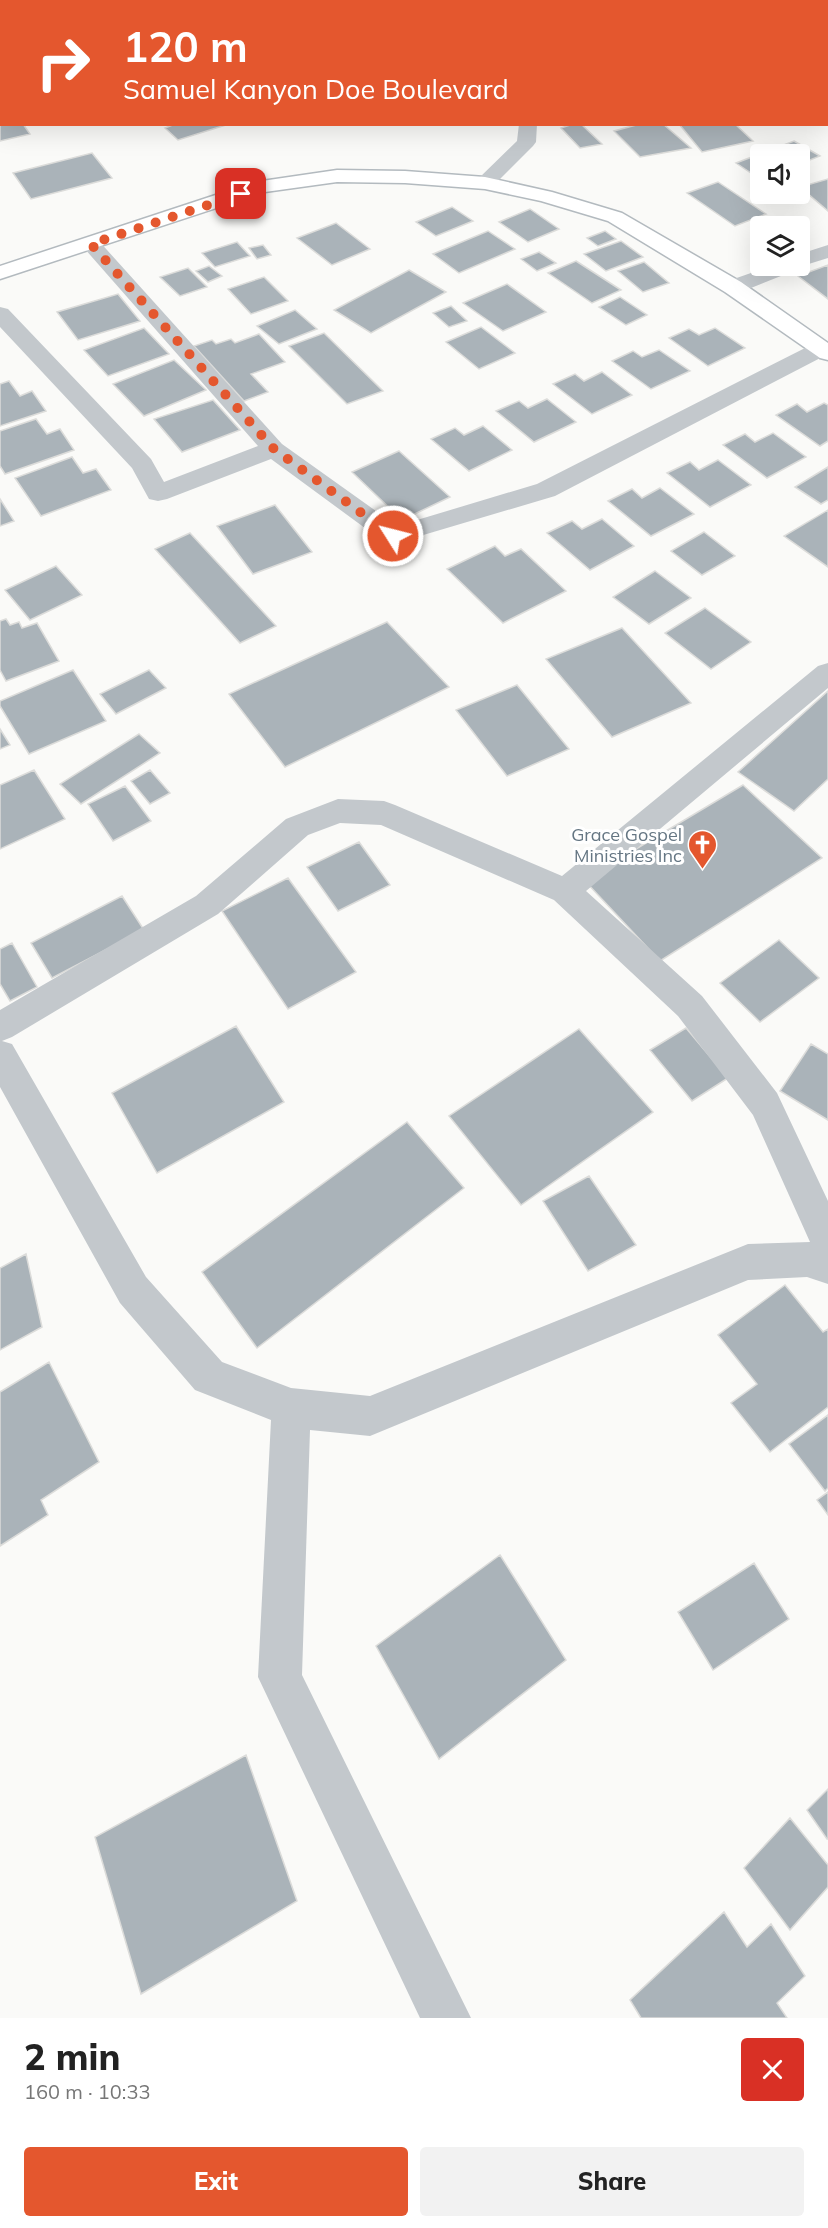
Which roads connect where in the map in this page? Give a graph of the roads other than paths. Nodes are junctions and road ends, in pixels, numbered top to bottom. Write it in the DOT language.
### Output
graph roads {
  1 [pos="528,126"];
  2 [pos="485,183"];
  3 [pos="91,244"];
  4 [pos="828,251"];
  5 [pos="810,257"];
  6 [pos="0,273"];
  7 [pos="762,276"];
  8 [pos="733,287"];
  9 [pos="0,314"];
  10 [pos="825,351"];
  11 [pos="274,449"];
  12 [pos="828,673"];
  13 [pos="565,891"];
  14 [pos="0,1027"];
  15 [pos="0,1055"];
  16 [pos="828,1241"];
  17 [pos="828,1266"];
  18 [pos="291,1407"];
  19 [pos="446,2018"];
  1 -- 2 [label="street"];
  2 -- 3 [label="street"];
  2 -- 8 [label="street"];
  3 -- 6 [label="street"];
  3 -- 11 [label="street"];
  4 -- 5 [label="street"];
  7 -- 8 [label="street"];
  8 -- 10 [label="street"];
  9 -- 11 [label="street"];
  10 -- 11 [label="street"];
  12 -- 13 [label="street"];
  13 -- 14 [label="street"];
  13 -- 16 [label="street"];
  15 -- 18 [label="street"];
  17 -- 18 [label="street"];
  18 -- 19 [label="street"];
}
